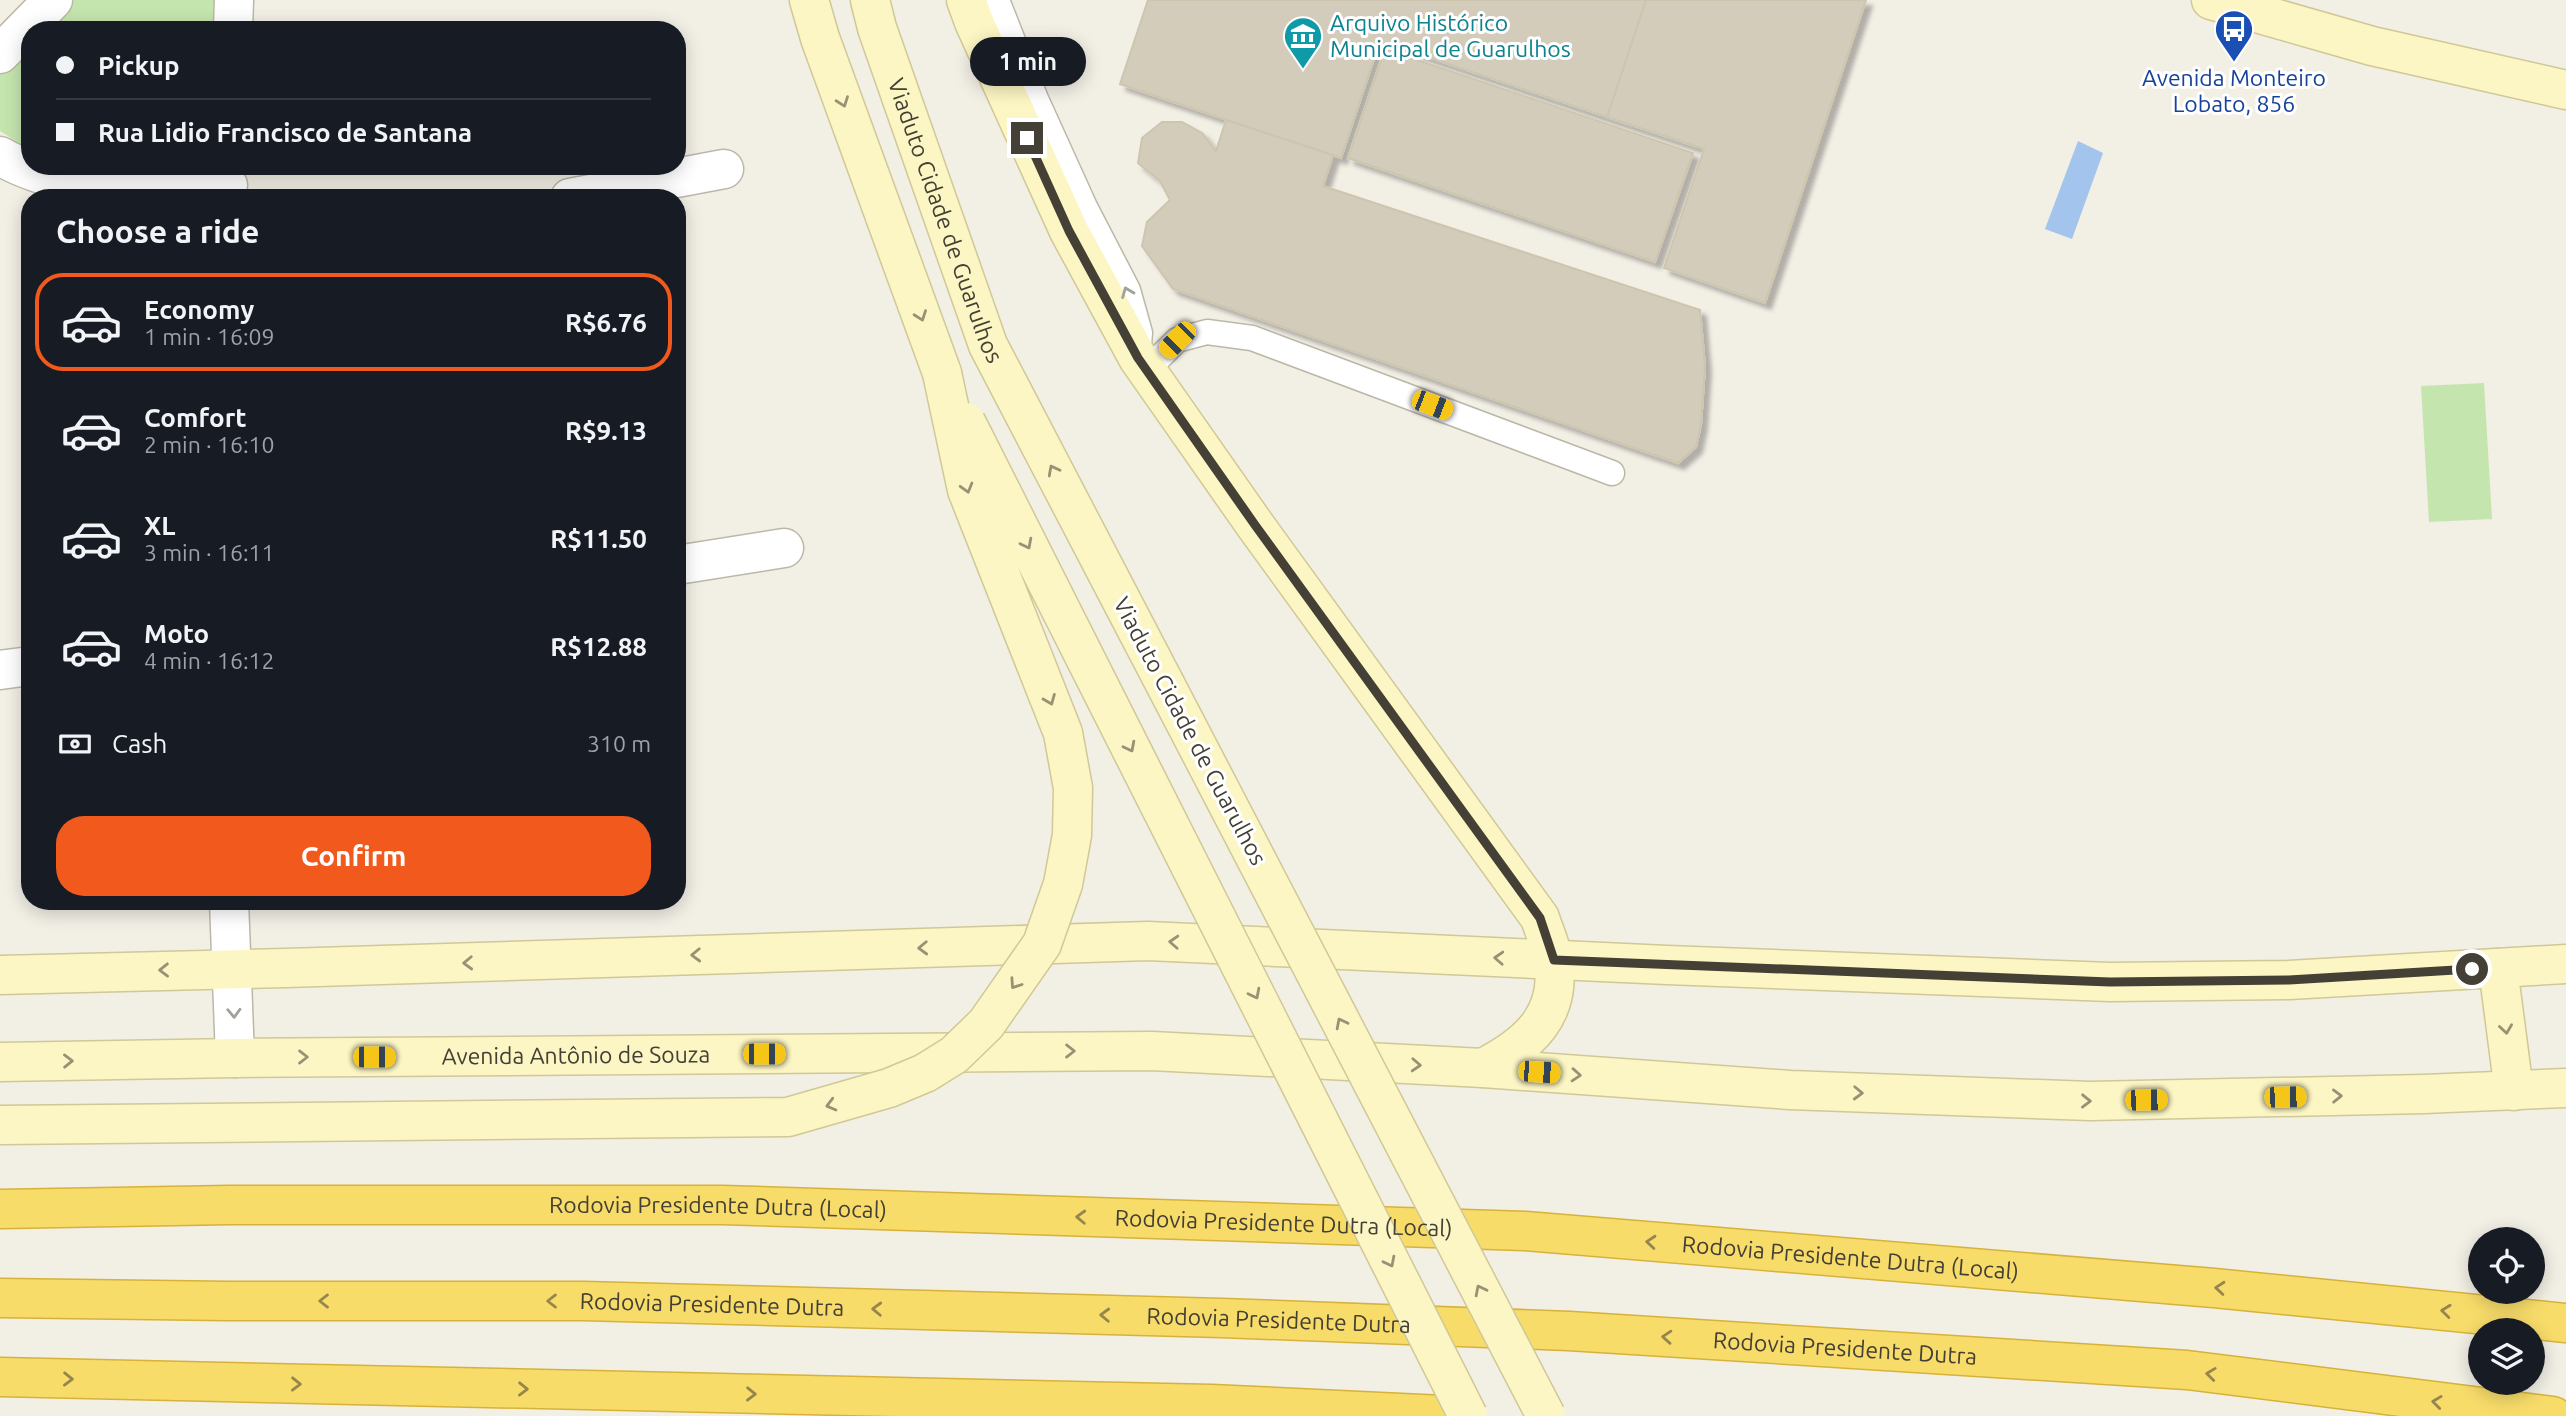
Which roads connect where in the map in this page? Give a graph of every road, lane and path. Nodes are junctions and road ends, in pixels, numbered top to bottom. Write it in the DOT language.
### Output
graph roads {
  1 [pos="53,0"];
  2 [pos="234,0"];
  3 [pos="809,0"];
  4 [pos="966,0"];
  5 [pos="997,0"];
  6 [pos="2211,0"];
  7 [pos="873,14"];
  8 [pos="32,21"];
  9 [pos="233,21"];
  10 [pos="21,33"];
  11 [pos="0,54"];
  12 [pos="2566,90"];
  13 [pos="0,156"];
  14 [pos="21,166"];
  15 [pos="724,169"];
  16 [pos="42,175"];
  17 [pos="229,183"];
  18 [pos="618,189"];
  19 [pos="1142,364"];
  20 [pos="942,373"];
  21 [pos="1612,473"];
  22 [pos="784,548"];
  23 [pos="686,564"];
  24 [pos="21,667"];
  25 [pos="0,670"];
  26 [pos="229,910"];
  27 [pos="1554,960"];
  28 [pos="2566,964"];
  29 [pos="2498,968"];
  30 [pos="232,969"];
  31 [pos="0,975"];
  32 [pos="235,1058"];
  33 [pos="0,1062"];
  34 [pos="1483,1068"];
  35 [pos="2566,1088"];
  36 [pos="2514,1091"];
  37 [pos="0,1125"];
  38 [pos="0,1209"];
  39 [pos="0,1298"];
  40 [pos="2565,1322"];
  41 [pos="0,1377"];
  42 [pos="1466,1416"];
  43 [pos="1546,1416"];
  44 [pos="2553,1416"];
  1 -- 8 [label="street"];
  2 -- 9 [label="street"];
  3 -- 20 [label="main road, one-way"];
  4 -- 19 [label="main road"];
  19 -- 5 [label="lane, one-way"];
  6 -- 12 [label="main road"];
  43 -- 7 [label="main road, Viaduto Cidade de Guarulhos, one-way, bridge"];
  10 -- 11 [label="street"];
  13 -- 14 [label="street"];
  15 -- 18 [label="street"];
  16 -- 17 [label="street"];
  19 -- 21 [label="lane"];
  19 -- 27 [label="main road"];
  20 -- 37 [label="main road, one-way, bridge"];
  20 -- 42 [label="main road, one-way, bridge"];
  22 -- 23 [label="street"];
  24 -- 25 [label="street"];
  26 -- 30 [label="street"];
  27 -- 29 [label="main road"];
  27 -- 30 [label="main road, one-way"];
  27 -- 34 [label="main road"];
  28 -- 29 [label="main road"];
  29 -- 36 [label="main road, one-way"];
  30 -- 31 [label="main road, one-way"];
  30 -- 32 [label="street, one-way"];
  33 -- 32 [label="main road, Avenida Antônio de Souza, one-way"];
  32 -- 34 [label="main road, Avenida Antônio de Souza, one-way"];
  34 -- 36 [label="main road, Avenida Antônio de Souza, one-way"];
  35 -- 36 [label="main road, Avenida Antônio de Souza"];
  40 -- 38 [label="highway, Rodovia Presidente Dutra (Local), one-way"];
  44 -- 39 [label="highway, Rodovia Presidente Dutra, one-way"];
  41 -- 42 [label="highway, one-way"];
}
